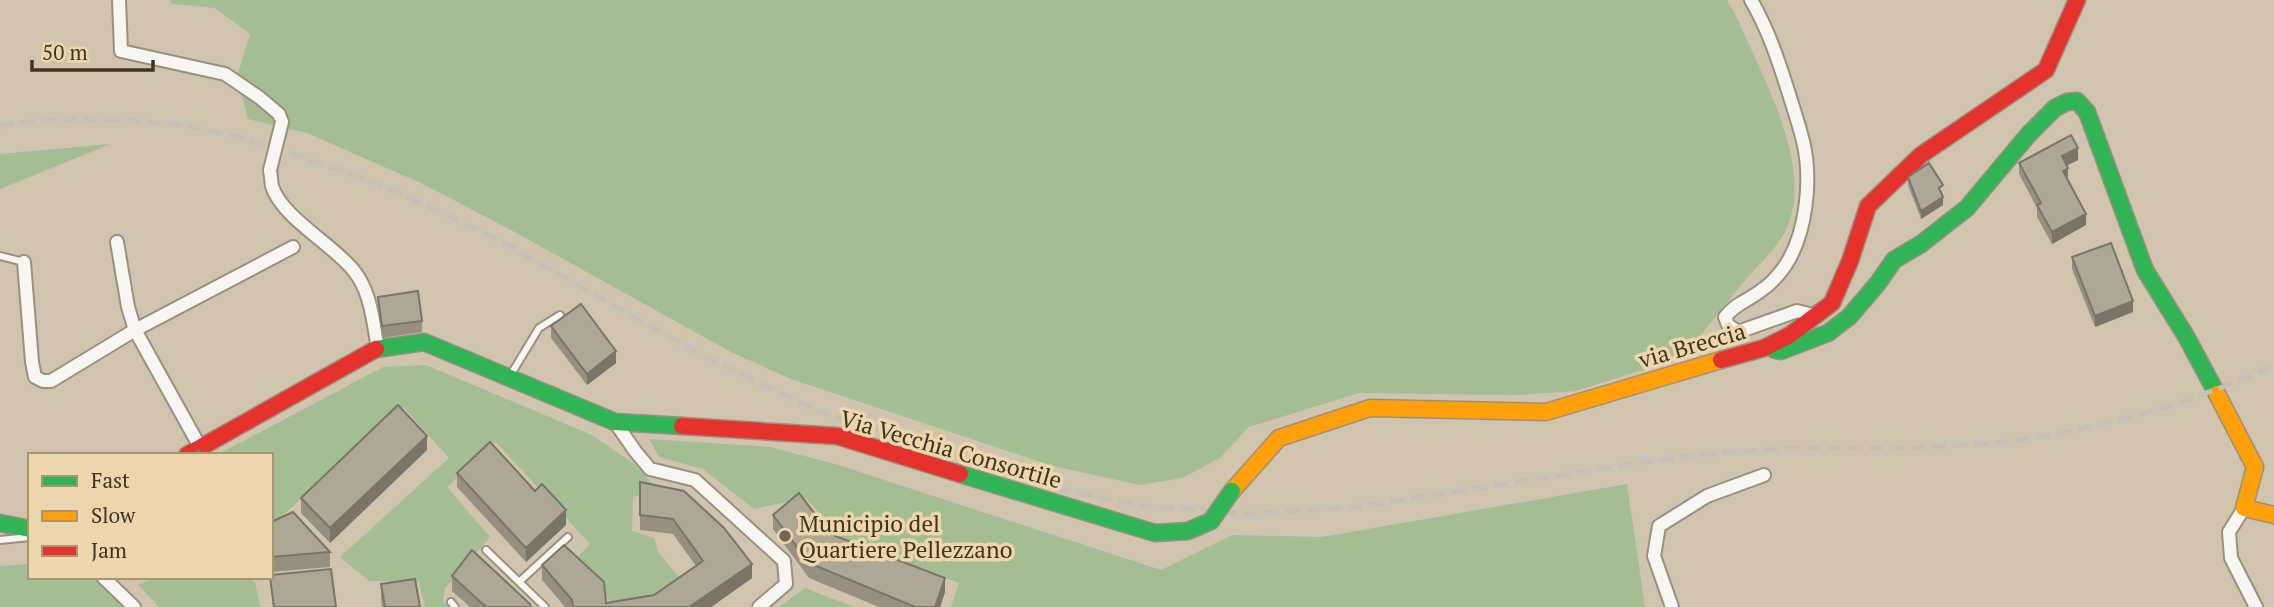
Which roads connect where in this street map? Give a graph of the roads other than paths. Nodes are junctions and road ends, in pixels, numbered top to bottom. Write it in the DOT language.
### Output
graph roads {
  1 [pos="119,0"];
  2 [pos="1751,0"];
  3 [pos="2077,0"];
  4 [pos="117,242"];
  5 [pos="293,247"];
  6 [pos="0,257"];
  7 [pos="24,262"];
  8 [pos="560,315"];
  9 [pos="1817,316"];
  10 [pos="135,330"];
  11 [pos="378,348"];
  12 [pos="1764,348"];
  13 [pos="509,377"];
  14 [pos="615,422"];
  15 [pos="193,451"];
  16 [pos="1765,475"];
  17 [pos="2244,508"];
  18 [pos="2274,515"];
  19 [pos="0,523"];
  20 [pos="28,529"];
  21 [pos="1155,533"];
  22 [pos="28,537"];
  23 [pos="568,537"];
  24 [pos="0,540"];
  25 [pos="486,550"];
  26 [pos="105,579"];
  27 [pos="519,582"];
  28 [pos="134,607"];
  29 [pos="545,607"];
  30 [pos="759,607"];
  31 [pos="1672,607"];
  32 [pos="2256,607"];
  1 -- 11 [label="street, bridge"];
  2 -- 9 [label="street, via Breccia"];
  3 -- 9 [label="street"];
  4 -- 10 [label="street"];
  5 -- 10 [label="street"];
  6 -- 7 [label="lane"];
  7 -- 10 [label="street"];
  8 -- 13 [label="lane"];
  9 -- 12 [label="street, via Breccia"];
  10 -- 15 [label="street"];
  11 -- 13 [label="street, Via Vecchia Consortile"];
  11 -- 15 [label="street, Via Vecchia Consortile"];
  12 -- 17 [label="street"];
  12 -- 21 [label="street, via Breccia, bridge"];
  13 -- 14 [label="street, Via Vecchia Consortile"];
  14 -- 21 [label="street, Via Vecchia Consortile"];
  14 -- 30 [label="street"];
  16 -- 31 [label="street"];
  17 -- 18 [label="street"];
  17 -- 32 [label="street"];
  19 -- 20 [label="street"];
  22 -- 24 [label="lane"];
  23 -- 27 [label="lane"];
  25 -- 27 [label="lane"];
  26 -- 28 [label="street"];
  27 -- 29 [label="lane"];
}
